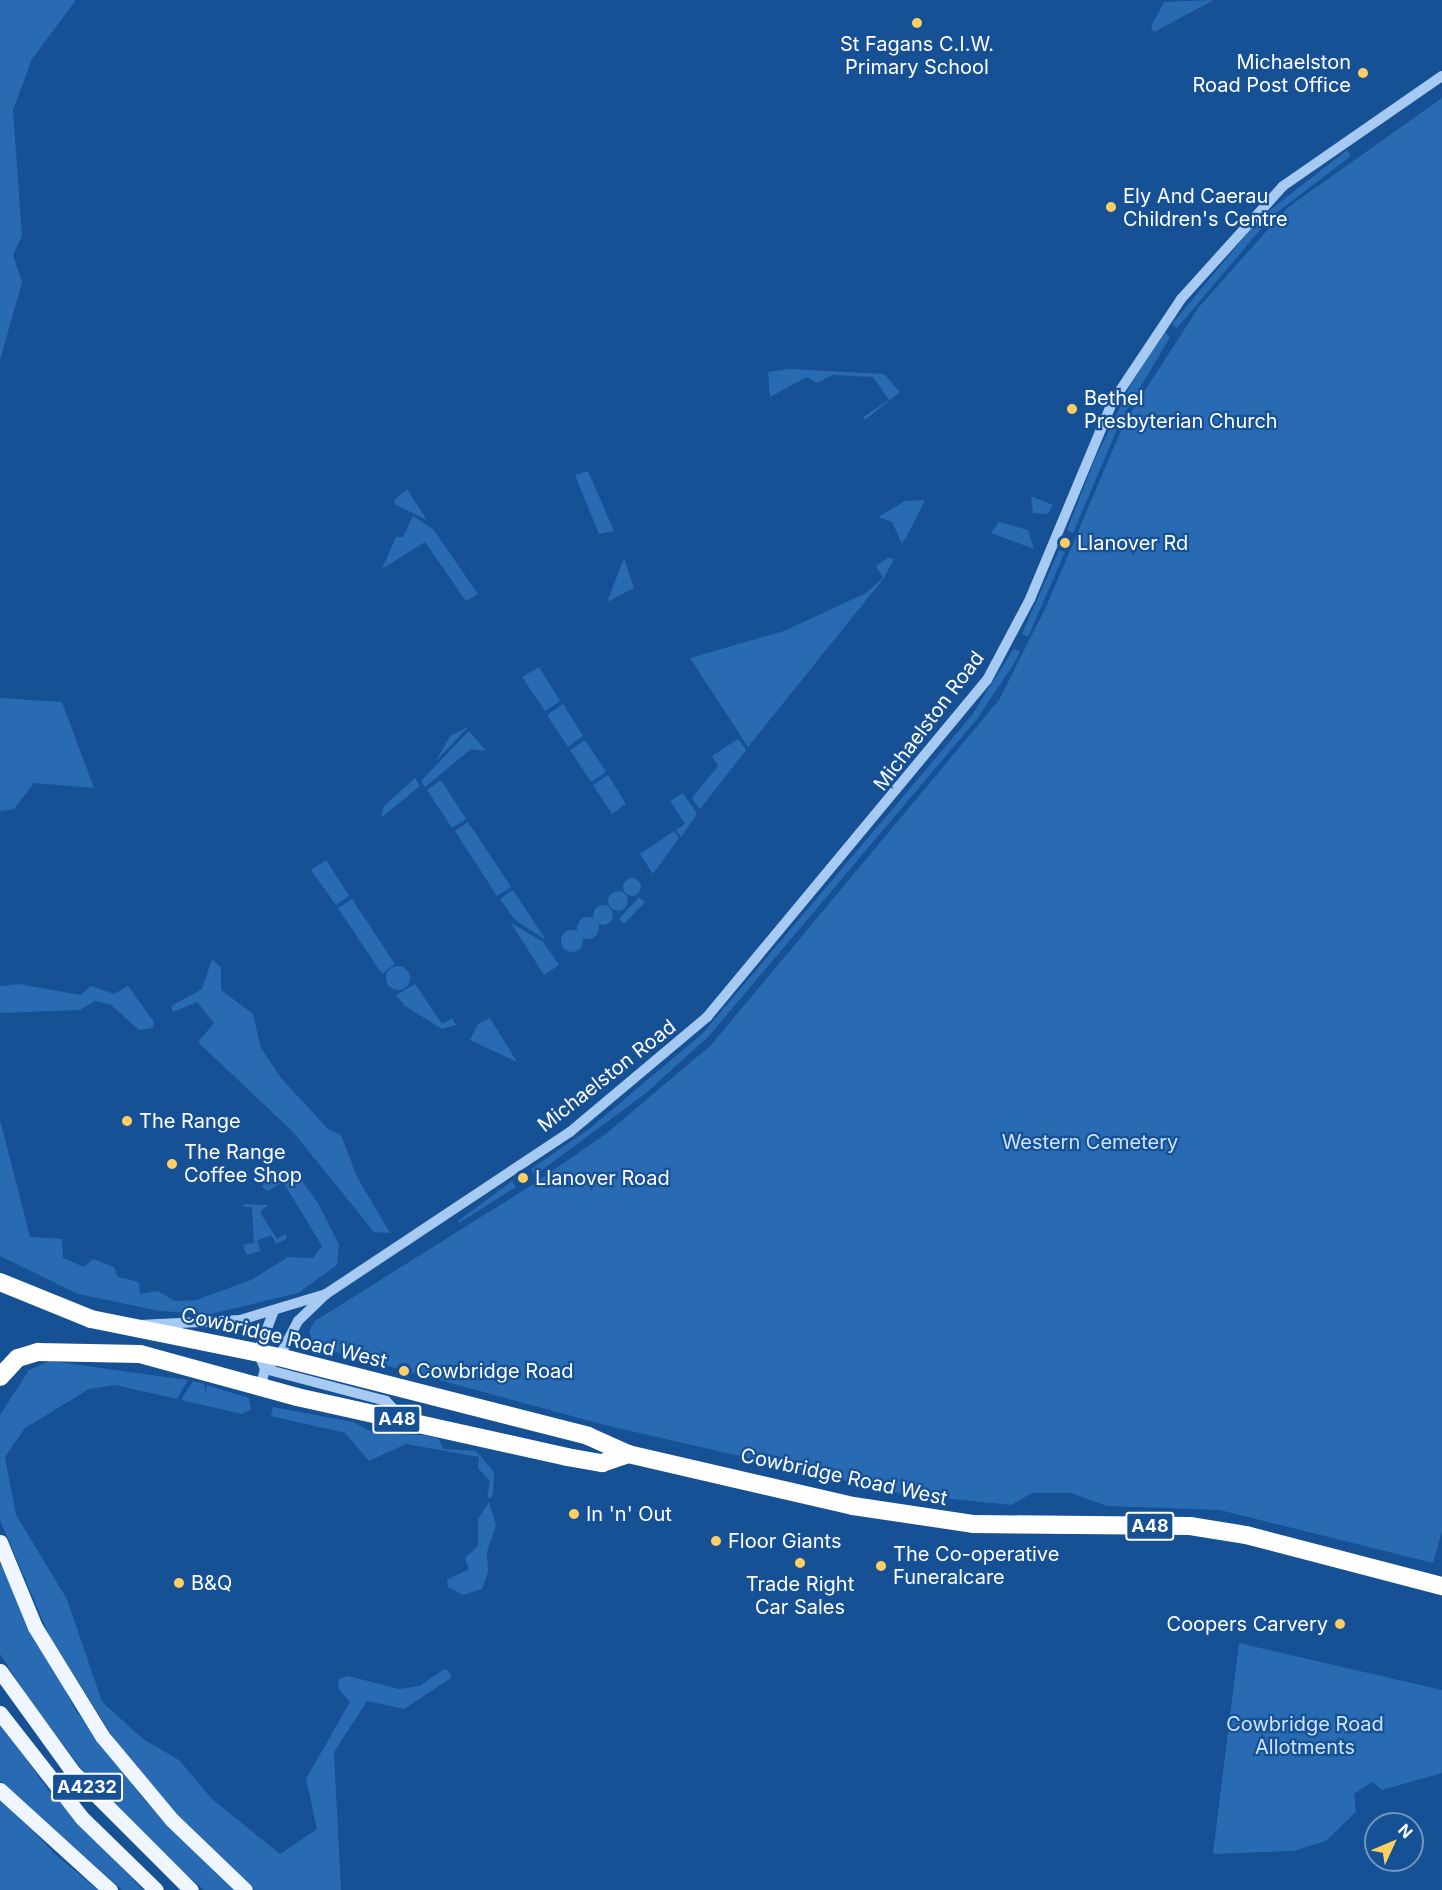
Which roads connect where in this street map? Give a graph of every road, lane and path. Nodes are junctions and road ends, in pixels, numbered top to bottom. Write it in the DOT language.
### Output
graph roads {
  1 [pos="1442,76"];
  2 [pos="0,1282"];
  3 [pos="326,1294"];
  4 [pos="273,1312"];
  5 [pos="130,1327"];
  6 [pos="258,1352"];
  7 [pos="279,1357"];
  8 [pos="0,1377"];
  9 [pos="263,1377"];
  10 [pos="628,1454"];
  11 [pos="0,1542"];
  12 [pos="1442,1586"];
  13 [pos="0,1671"];
  14 [pos="0,1713"];
  15 [pos="0,1790"];
  16 [pos="110,1890"];
  17 [pos="156,1890"];
  18 [pos="190,1890"];
  19 [pos="245,1890"];
  1 -- 3 [label="street, Michaelston Road"];
  2 -- 5 [label="highway, Cowbridge Road West / A48"];
  3 -- 4 [label="street, Michaelston Road"];
  3 -- 7 [label="street, Michaelston Road"];
  4 -- 5 [label="street, Michaelston Road"];
  4 -- 6 [label="street"];
  5 -- 6 [label="highway, Cowbridge Road West / A48"];
  6 -- 7 [label="highway, Cowbridge Road West / A48"];
  6 -- 9 [label="street"];
  7 -- 9 [label="street, Michaelston Road"];
  7 -- 10 [label="highway, Cowbridge Road West / A48"];
  8 -- 9 [label="highway, Cowbridge Road West / A48"];
  9 -- 10 [label="highway, Cowbridge Road West / A48"];
  10 -- 12 [label="highway, Cowbridge Road West / A48"];
  11 -- 19 [label="main road"];
  13 -- 18 [label="main road, A4232"];
  14 -- 17 [label="main road, A4232"];
  15 -- 16 [label="main road"];
}
